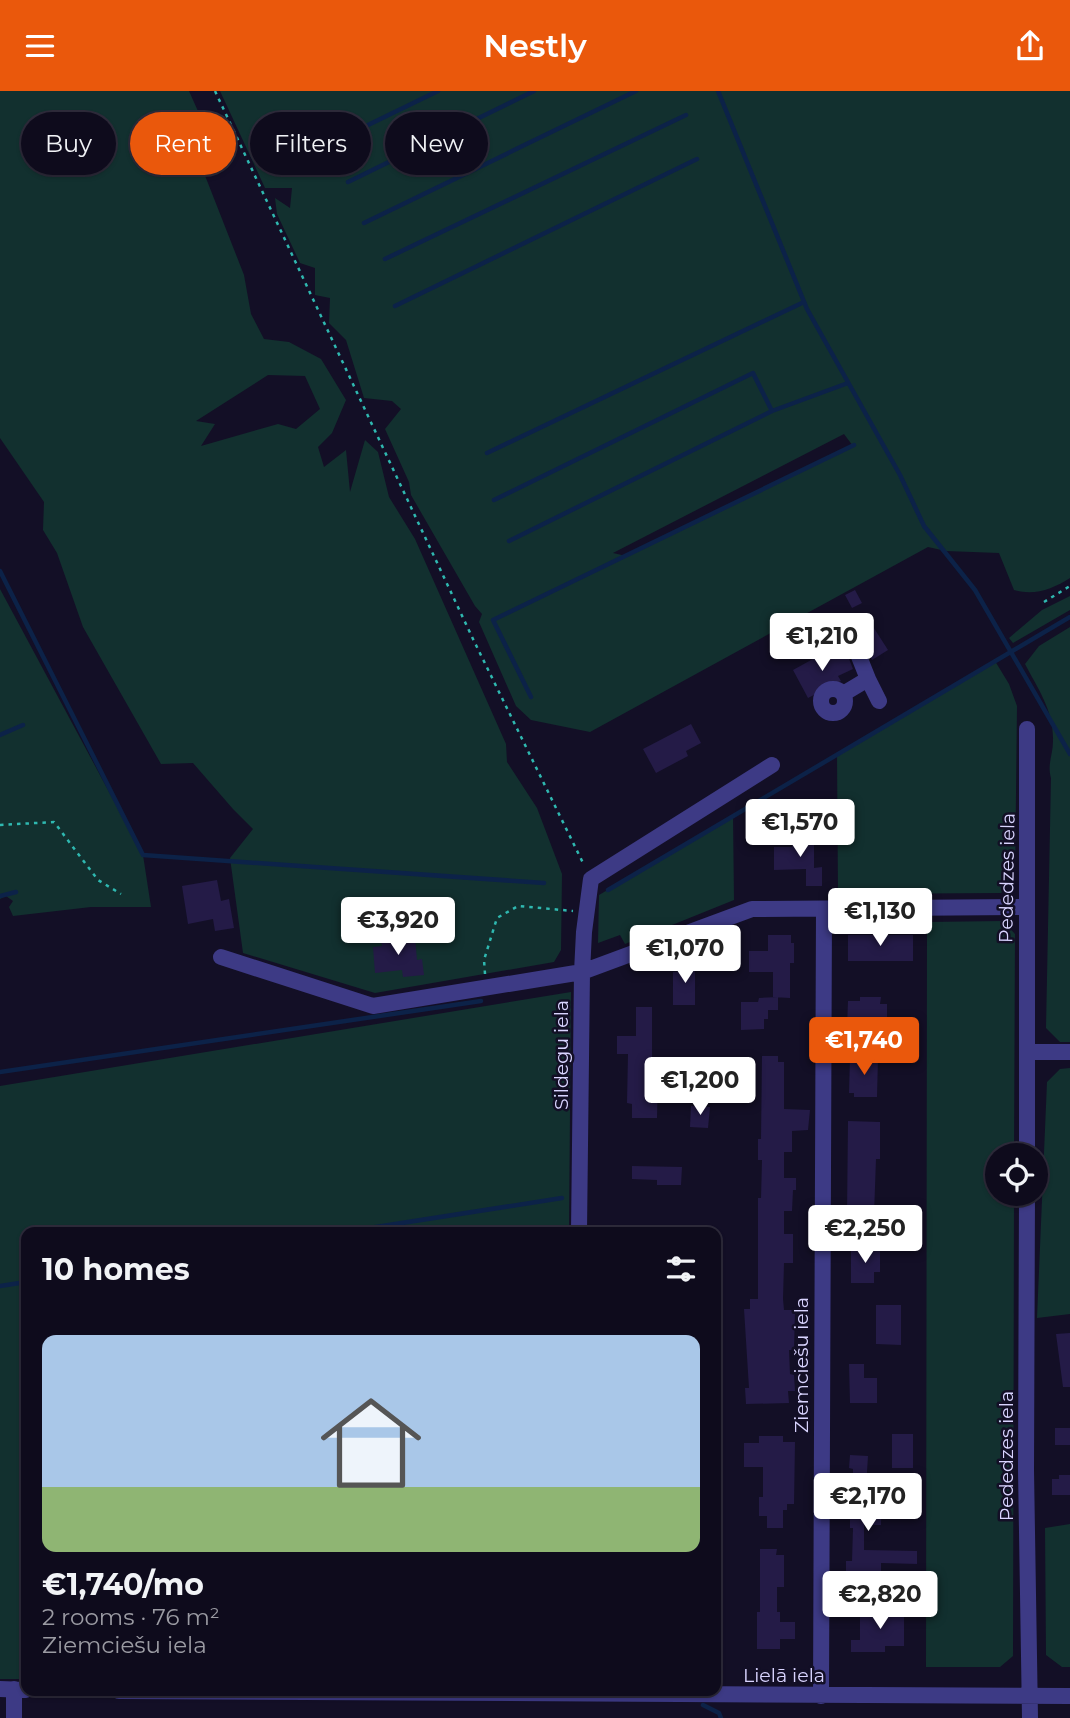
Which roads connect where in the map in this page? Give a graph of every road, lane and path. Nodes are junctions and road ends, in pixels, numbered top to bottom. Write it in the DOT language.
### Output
graph roads {
  1 [pos="215,91"];
  2 [pos="1070,586"];
  3 [pos="1044,602"];
  4 [pos="856,649"];
  5 [pos="868,679"];
  6 [pos="843,694"];
  7 [pos="879,701"];
  8 [pos="1027,729"];
  9 [pos="772,765"];
  10 [pos="0,825"];
  11 [pos="591,879"];
  12 [pos="121,894"];
  13 [pos="1026,907"];
  14 [pos="824,909"];
  15 [pos="587,912"];
  16 [pos="221,957"];
  17 [pos="582,972"];
  18 [pos="485,988"];
  19 [pos="1027,1052"];
  20 [pos="1070,1052"];
  21 [pos="1027,1143"];
  22 [pos="1027,1206"];
  23 [pos="579,1227"];
  24 [pos="14,1689"];
  25 [pos="721,1695"];
  26 [pos="821,1696"];
  27 [pos="1030,1696"];
  28 [pos="1070,1696"];
  29 [pos="14,1718"];
  30 [pos="1030,1718"];
  1 -- 11 [label="path"];
  2 -- 3 [label="path"];
  4 -- 5 [label="street"];
  5 -- 6 [label="street"];
  5 -- 7 [label="street"];
  8 -- 13 [label="street, Pededzes iela"];
  9 -- 11 [label="street"];
  10 -- 12 [label="path"];
  11 -- 15 [label="street, Sildegu iela"];
  13 -- 14 [label="street"];
  13 -- 19 [label="street, Pededzes iela"];
  14 -- 17 [label="street"];
  14 -- 26 [label="street, Ziemciešu iela"];
  15 -- 17 [label="street, Sildegu iela"];
  15 -- 18 [label="path"];
  16 -- 18 [label="street"];
  17 -- 18 [label="street"];
  17 -- 23 [label="street, Sildegu iela"];
  19 -- 20 [label="street"];
  19 -- 21 [label="street, Pededzes iela"];
  22 -- 27 [label="street, Pededzes iela"];
  24 -- 29 [label="street"];
  25 -- 26 [label="street, Lielā iela"];
  26 -- 27 [label="street, Lielā iela"];
  27 -- 28 [label="street, Lielā iela"];
  27 -- 30 [label="street, Pededzes iela"];
}
